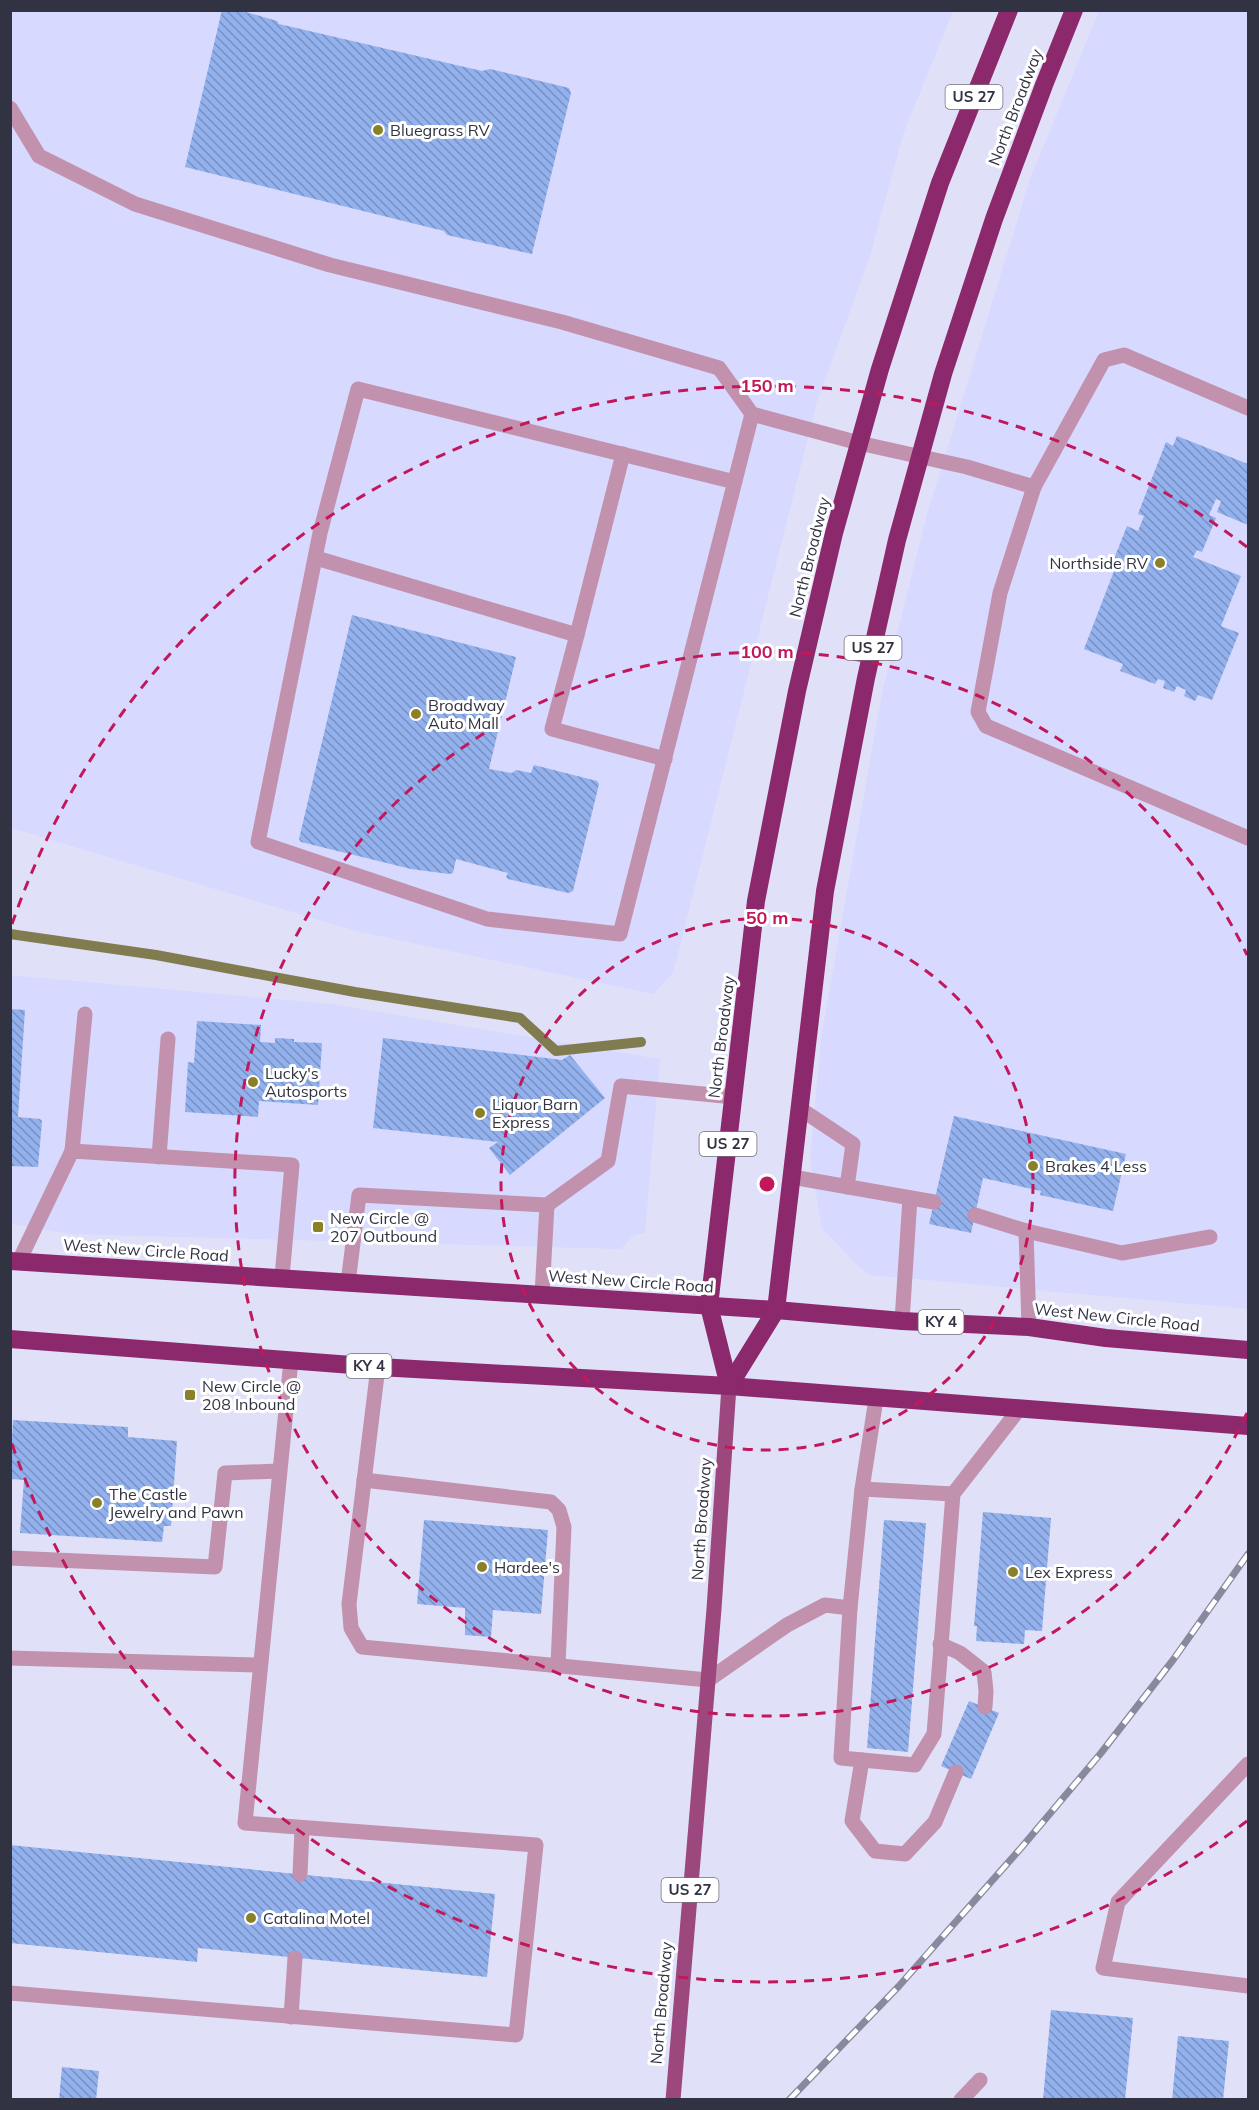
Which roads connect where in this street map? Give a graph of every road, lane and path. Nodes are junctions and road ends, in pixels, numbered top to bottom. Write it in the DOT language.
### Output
graph roads {
  1 [pos="1009,10"];
  2 [pos="1074,10"];
  3 [pos="10,108"];
  4 [pos="1248,408"];
  5 [pos="752,414"];
  6 [pos="859,443"];
  7 [pos="622,454"];
  8 [pos="920,456"];
  9 [pos="735,482"];
  10 [pos="1034,487"];
  11 [pos="316,558"];
  12 [pos="577,635"];
  13 [pos="665,759"];
  14 [pos="1248,838"];
  15 [pos="86,1014"];
  16 [pos="168,1039"];
  17 [pos="734,1097"];
  18 [pos="799,1108"];
  19 [pos="72,1151"];
  20 [pos="159,1157"];
  21 [pos="792,1177"];
  22 [pos="847,1187"];
  23 [pos="909,1198"];
  24 [pos="934,1203"];
  25 [pos="547,1205"];
  26 [pos="975,1215"];
  27 [pos="1026,1231"];
  28 [pos="1210,1237"];
  29 [pos="15,1261"];
  30 [pos="282,1277"];
  31 [pos="348,1283"];
  32 [pos="542,1295"];
  33 [pos="709,1306"];
  34 [pos="776,1310"];
  35 [pos="902,1320"];
  36 [pos="1029,1327"];
  37 [pos="10,1339"];
  38 [pos="1248,1350"];
  39 [pos="291,1360"];
  40 [pos="378,1367"];
  41 [pos="729,1386"];
  42 [pos="876,1399"];
  43 [pos="1020,1408"];
  44 [pos="1248,1426"];
  45 [pos="279,1471"];
  46 [pos="364,1480"];
  47 [pos="862,1489"];
  48 [pos="953,1494"];
  49 [pos="10,1558"];
  50 [pos="850,1608"];
  51 [pos="940,1644"];
  52 [pos="10,1658"];
  53 [pos="260,1665"];
  54 [pos="558,1665"];
  55 [pos="708,1680"];
  56 [pos="985,1707"];
  57 [pos="861,1760"];
  58 [pos="1248,1764"];
  59 [pos="956,1772"];
  60 [pos="302,1829"];
  61 [pos="300,1874"];
  62 [pos="295,1958"];
  63 [pos="1248,1986"];
  64 [pos="10,1993"];
  65 [pos="291,2017"];
  66 [pos="980,2080"];
  67 [pos="673,2100"];
  68 [pos="961,2100"];
  1 -- 6 [label="highway, North Broadway / US 27"];
  2 -- 8 [label="highway, North Broadway / US 27"];
  3 -- 5 [label="lane"];
  4 -- 10 [label="lane"];
  5 -- 6 [label="lane"];
  5 -- 9 [label="lane"];
  6 -- 8 [label="lane"];
  6 -- 17 [label="highway, North Broadway / US 27"];
  7 -- 9 [label="lane"];
  7 -- 11 [label="lane"];
  7 -- 12 [label="lane"];
  8 -- 10 [label="lane"];
  8 -- 18 [label="highway, North Broadway / US 27"];
  9 -- 13 [label="lane"];
  10 -- 14 [label="lane"];
  11 -- 12 [label="lane"];
  11 -- 13 [label="lane"];
  12 -- 13 [label="lane"];
  15 -- 19 [label="lane"];
  16 -- 20 [label="lane"];
  17 -- 25 [label="lane"];
  17 -- 33 [label="highway, North Broadway / US 27"];
  18 -- 21 [label="highway, North Broadway / US 27"];
  18 -- 22 [label="lane"];
  19 -- 20 [label="lane"];
  19 -- 29 [label="lane"];
  20 -- 30 [label="lane"];
  21 -- 22 [label="lane"];
  21 -- 34 [label="highway, North Broadway / US 27"];
  22 -- 23 [label="lane"];
  23 -- 24 [label="lane"];
  23 -- 35 [label="lane"];
  25 -- 31 [label="lane"];
  25 -- 32 [label="lane"];
  26 -- 27 [label="lane"];
  27 -- 28 [label="lane"];
  27 -- 36 [label="lane"];
  29 -- 30 [label="highway, West New Circle Road / KY 4"];
  30 -- 31 [label="highway, West New Circle Road / KY 4"];
  31 -- 32 [label="highway, West New Circle Road / KY 4"];
  32 -- 33 [label="highway, West New Circle Road / KY 4"];
  33 -- 34 [label="highway, West New Circle Road / KY 4"];
  33 -- 41 [label="highway, North Broadway / US 27"];
  34 -- 35 [label="highway, West New Circle Road / KY 4"];
  34 -- 41 [label="highway, US 27"];
  35 -- 36 [label="highway, West New Circle Road / KY 4"];
  36 -- 38 [label="highway, West New Circle Road / KY 4"];
  37 -- 39 [label="highway, KY 4"];
  39 -- 40 [label="highway, KY 4"];
  39 -- 45 [label="lane"];
  40 -- 41 [label="highway, KY 4"];
  40 -- 46 [label="lane"];
  41 -- 42 [label="highway, KY 4"];
  41 -- 55 [label="main road, North Broadway / US 27"];
  42 -- 43 [label="highway, KY 4"];
  42 -- 47 [label="lane"];
  43 -- 44 [label="highway, KY 4"];
  43 -- 48 [label="lane"];
  45 -- 49 [label="lane"];
  45 -- 53 [label="lane"];
  46 -- 54 [label="lane"];
  46 -- 54 [label="lane"];
  47 -- 48 [label="lane"];
  47 -- 50 [label="lane"];
  48 -- 51 [label="lane"];
  50 -- 55 [label="lane"];
  50 -- 57 [label="lane"];
  51 -- 56 [label="lane"];
  51 -- 57 [label="lane"];
  52 -- 53 [label="lane"];
  53 -- 60 [label="lane"];
  54 -- 55 [label="lane"];
  55 -- 67 [label="main road, North Broadway / US 27"];
  57 -- 59 [label="lane"];
  58 -- 63 [label="lane"];
  60 -- 61 [label="lane"];
  60 -- 65 [label="lane"];
  62 -- 65 [label="lane"];
  64 -- 65 [label="lane"];
  66 -- 68 [label="lane"];
}
